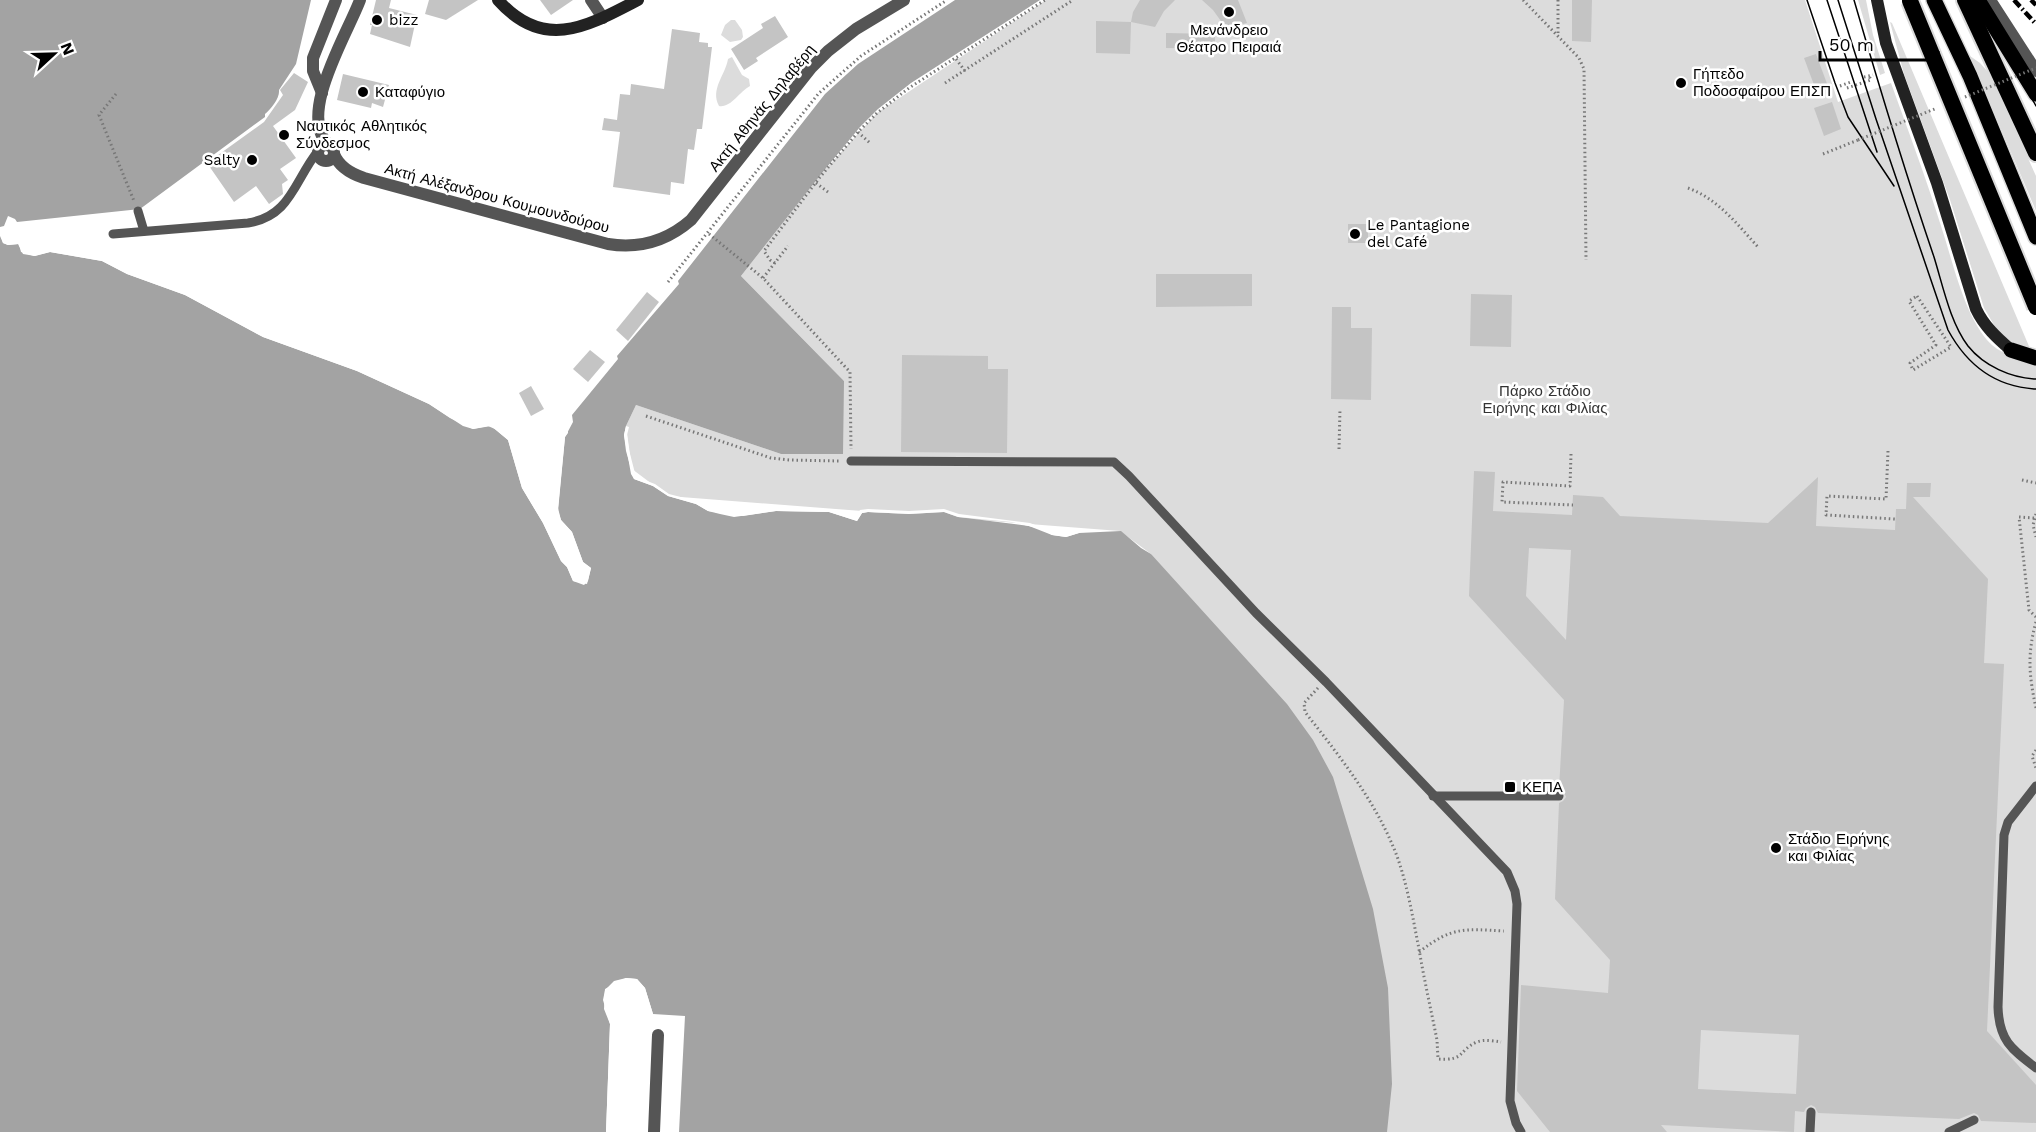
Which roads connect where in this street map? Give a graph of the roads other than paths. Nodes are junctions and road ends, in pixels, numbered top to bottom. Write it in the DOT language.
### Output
graph roads {
  1 [pos="336,0"];
  2 [pos="360,0"];
  3 [pos="498,0"];
  4 [pos="591,0"];
  5 [pos="638,0"];
  6 [pos="904,0"];
  7 [pos="1877,0"];
  8 [pos="1909,0"];
  9 [pos="1934,0"];
  10 [pos="1965,0"];
  11 [pos="1978,0"];
  12 [pos="1990,0"];
  13 [pos="603,18"];
  14 [pos="2036,71"];
  15 [pos="322,93"];
  16 [pos="2036,94"];
  17 [pos="2036,153"];
  18 [pos="326,156"];
  19 [pos="138,211"];
  20 [pos="144,231"];
  21 [pos="113,234"];
  22 [pos="2036,237"];
  23 [pos="651,243"];
  24 [pos="2036,307"];
  25 [pos="2011,350"];
  26 [pos="2036,358"];
  27 [pos="851,461"];
  28 [pos="2036,786"];
  29 [pos="1433,795"];
  30 [pos="1559,796"];
  31 [pos="658,1035"];
  32 [pos="2036,1068"];
  33 [pos="1811,1112"];
  34 [pos="1974,1120"];
  35 [pos="654,1132"];
  36 [pos="1521,1132"];
  37 [pos="1810,1132"];
  38 [pos="1949,1132"];
  1 -- 15 [label="street"];
  2 -- 15 [label="street"];
  3 -- 13 [label="main road"];
  4 -- 13 [label="street"];
  5 -- 13 [label="main road"];
  6 -- 23 [label="street, Ακτή Αθηνάς Δηλαβέρη"];
  7 -- 25 [label="main road"];
  8 -- 24 [label="highway, bridge"];
  9 -- 22 [label="main road"];
  10 -- 17 [label="highway"];
  11 -- 16 [label="main road"];
  12 -- 14 [label="street"];
  15 -- 18 [label="street"];
  18 -- 20 [label="lane"];
  18 -- 23 [label="street, Ακτή Αλέξανδρου Κουμουνδούρου"];
  19 -- 20 [label="lane"];
  20 -- 21 [label="lane"];
  25 -- 26 [label="main road"];
  27 -- 29 [label="lane"];
  28 -- 32 [label="lane"];
  29 -- 30 [label="lane"];
  29 -- 36 [label="lane"];
  31 -- 35 [label="street"];
  33 -- 37 [label="lane"];
  34 -- 38 [label="lane"];
}
